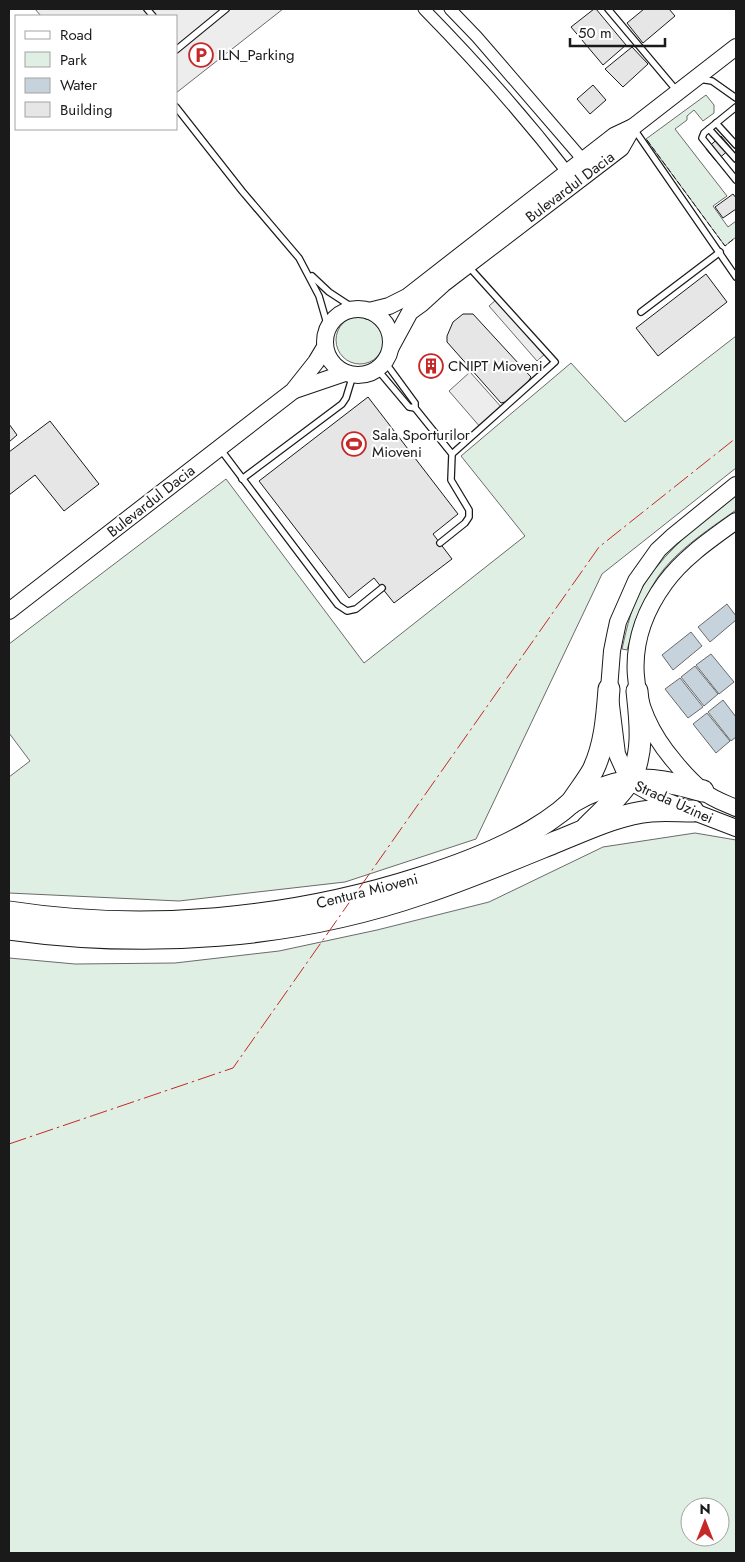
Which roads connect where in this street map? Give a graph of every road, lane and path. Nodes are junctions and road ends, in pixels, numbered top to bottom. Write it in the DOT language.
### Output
graph roads {
  1 [pos="226,9"];
  2 [pos="424,9"];
  3 [pos="450,9"];
  4 [pos="608,9"];
  5 [pos="736,47"];
  6 [pos="178,48"];
  7 [pos="695,79"];
  8 [pos="725,89"];
  9 [pos="736,91"];
  10 [pos="678,93"];
  11 [pos="736,98"];
  12 [pos="736,107"];
  13 [pos="178,109"];
  14 [pos="716,123"];
  15 [pos="633,127"];
  16 [pos="709,129"];
  17 [pos="736,145"];
  18 [pos="736,160"];
  19 [pos="584,161"];
  20 [pos="726,168"];
  21 [pos="568,173"];
  22 [pos="736,180"];
  23 [pos="720,252"];
  24 [pos="468,266"];
  25 [pos="305,268"];
  26 [pos="736,277"];
  27 [pos="362,310"];
  28 [pos="640,312"];
  29 [pos="328,327"];
  30 [pos="325,348"];
  31 [pos="384,359"];
  32 [pos="349,374"];
  33 [pos="293,391"];
  34 [pos="415,408"];
  35 [pos="219,448"];
  36 [pos="452,454"];
  37 [pos="242,479"];
  38 [pos="736,485"];
  39 [pos="736,521"];
  40 [pos="440,542"];
  41 [pos="382,588"];
  42 [pos="9,611"];
  43 [pos="610,689"];
  44 [pos="637,690"];
  45 [pos="629,781"];
  46 [pos="703,791"];
  47 [pos="571,803"];
  48 [pos="736,808"];
  49 [pos="693,811"];
  50 [pos="736,828"];
  51 [pos="583,830"];
  52 [pos="449,876"];
  53 [pos="9,912"];
  54 [pos="9,929"];
  1 -- 6 [label="lane"];
  2 -- 21 [label="street"];
  3 -- 19 [label="street"];
  4 -- 10 [label="lane"];
  5 -- 7 [label="main road, Bulevardul Dacia"];
  7 -- 8 [label="lane"];
  7 -- 10 [label="main road, Bulevardul Dacia"];
  8 -- 9 [label="lane"];
  8 -- 11 [label="lane"];
  10 -- 15 [label="main road, Bulevardul Dacia"];
  12 -- 14 [label="lane"];
  13 -- 25 [label="lane"];
  14 -- 16 [label="lane"];
  14 -- 17 [label="lane"];
  15 -- 19 [label="main road"];
  15 -- 23 [label="lane"];
  15 -- 24 [label="main road, Bulevardul Dacia"];
  16 -- 18 [label="lane"];
  16 -- 20 [label="lane"];
  18 -- 20 [label="lane"];
  19 -- 21 [label="main road"];
  20 -- 22 [label="lane"];
  21 -- 27 [label="main road"];
  23 -- 26 [label="lane"];
  23 -- 28 [label="lane"];
  24 -- 31 [label="main road, Bulevardul Dacia"];
  24 -- 36 [label="lane"];
  25 -- 27 [label="lane"];
  25 -- 29 [label="lane"];
  27 -- 29 [label="main road"];
  27 -- 31 [label="main road"];
  29 -- 30 [label="main road"];
  30 -- 32 [label="main road"];
  30 -- 33 [label="main road"];
  31 -- 32 [label="main road"];
  31 -- 34 [label="lane"];
  31 -- 34 [label="lane"];
  32 -- 33 [label="main road"];
  32 -- 37 [label="lane"];
  33 -- 35 [label="main road, Bulevardul Dacia"];
  34 -- 36 [label="lane"];
  35 -- 37 [label="lane"];
  35 -- 42 [label="main road, Bulevardul Dacia"];
  36 -- 40 [label="lane"];
  37 -- 41 [label="lane"];
  38 -- 43 [label="main road, Strada Uzinei"];
  39 -- 44 [label="main road, Strada Uzinei"];
  43 -- 45 [label="main road, Strada Uzinei"];
  43 -- 47 [label="highway"];
  44 -- 45 [label="highway"];
  44 -- 46 [label="main road, Strada Uzinei"];
  45 -- 46 [label="highway, Centura Mioveni"];
  45 -- 47 [label="highway, Centura Mioveni"];
  45 -- 49 [label="main road, Strada Uzinei"];
  45 -- 51 [label="highway"];
  46 -- 48 [label="main road, Strada Uzinei"];
  47 -- 52 [label="highway, Centura Mioveni"];
  49 -- 50 [label="main road, Strada Uzinei"];
  49 -- 51 [label="highway, Centura Mioveni"];
  51 -- 52 [label="highway, Centura Mioveni"];
  52 -- 53 [label="highway, Centura Mioveni"];
  52 -- 54 [label="highway, Centura Mioveni"];
}
